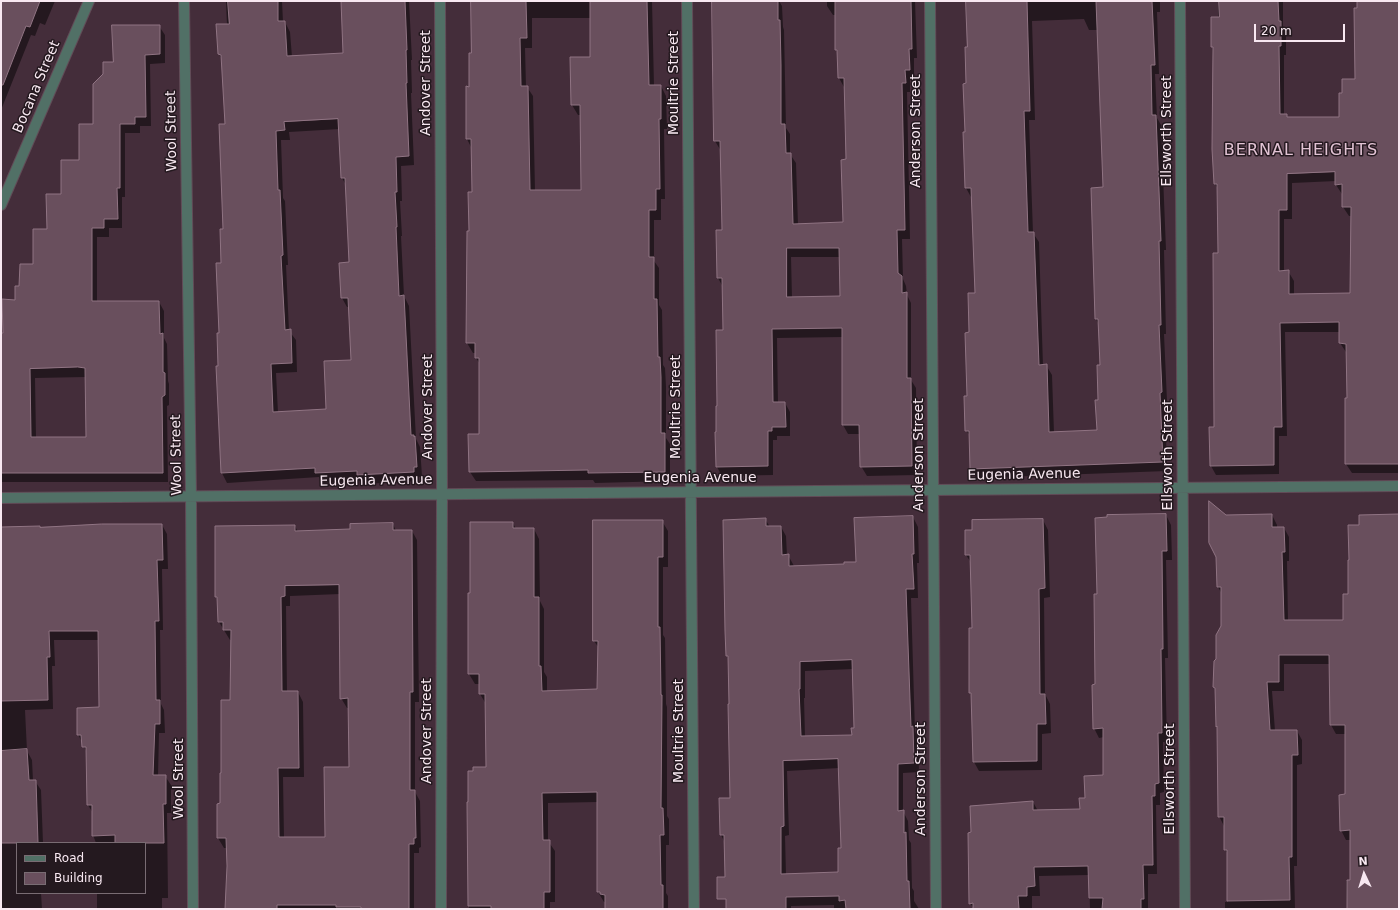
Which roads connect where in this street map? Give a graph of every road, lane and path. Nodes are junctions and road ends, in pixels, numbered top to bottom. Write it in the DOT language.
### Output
graph roads {
  1 [pos="89,1"];
  2 [pos="184,1"];
  3 [pos="440,1"];
  4 [pos="687,1"];
  5 [pos="930,1"];
  6 [pos="1180,1"];
  7 [pos="1,205"];
  8 [pos="1399,486"];
  9 [pos="1182,488"];
  10 [pos="933,490"];
  11 [pos="691,492"];
  12 [pos="442,494"];
  13 [pos="191,496"];
  14 [pos="1,498"];
  15 [pos="193,909"];
  16 [pos="441,909"];
  17 [pos="694,909"];
  18 [pos="936,909"];
  19 [pos="1185,909"];
  1 -- 7 [label="street, Bocana Street"];
  2 -- 13 [label="street, Wool Street"];
  3 -- 12 [label="street, Andover Street"];
  4 -- 11 [label="street, Moultrie Street"];
  5 -- 10 [label="street, Anderson Street"];
  6 -- 9 [label="street, Ellsworth Street"];
  8 -- 9 [label="street, Eugenia Avenue"];
  9 -- 10 [label="street, Eugenia Avenue"];
  9 -- 19 [label="street, Ellsworth Street"];
  10 -- 11 [label="street, Eugenia Avenue"];
  10 -- 18 [label="street, Anderson Street"];
  11 -- 12 [label="street, Eugenia Avenue"];
  11 -- 17 [label="street, Moultrie Street"];
  12 -- 13 [label="street, Eugenia Avenue"];
  12 -- 16 [label="street, Andover Street"];
  13 -- 14 [label="street, Eugenia Avenue"];
  13 -- 15 [label="street, Wool Street"];
}
